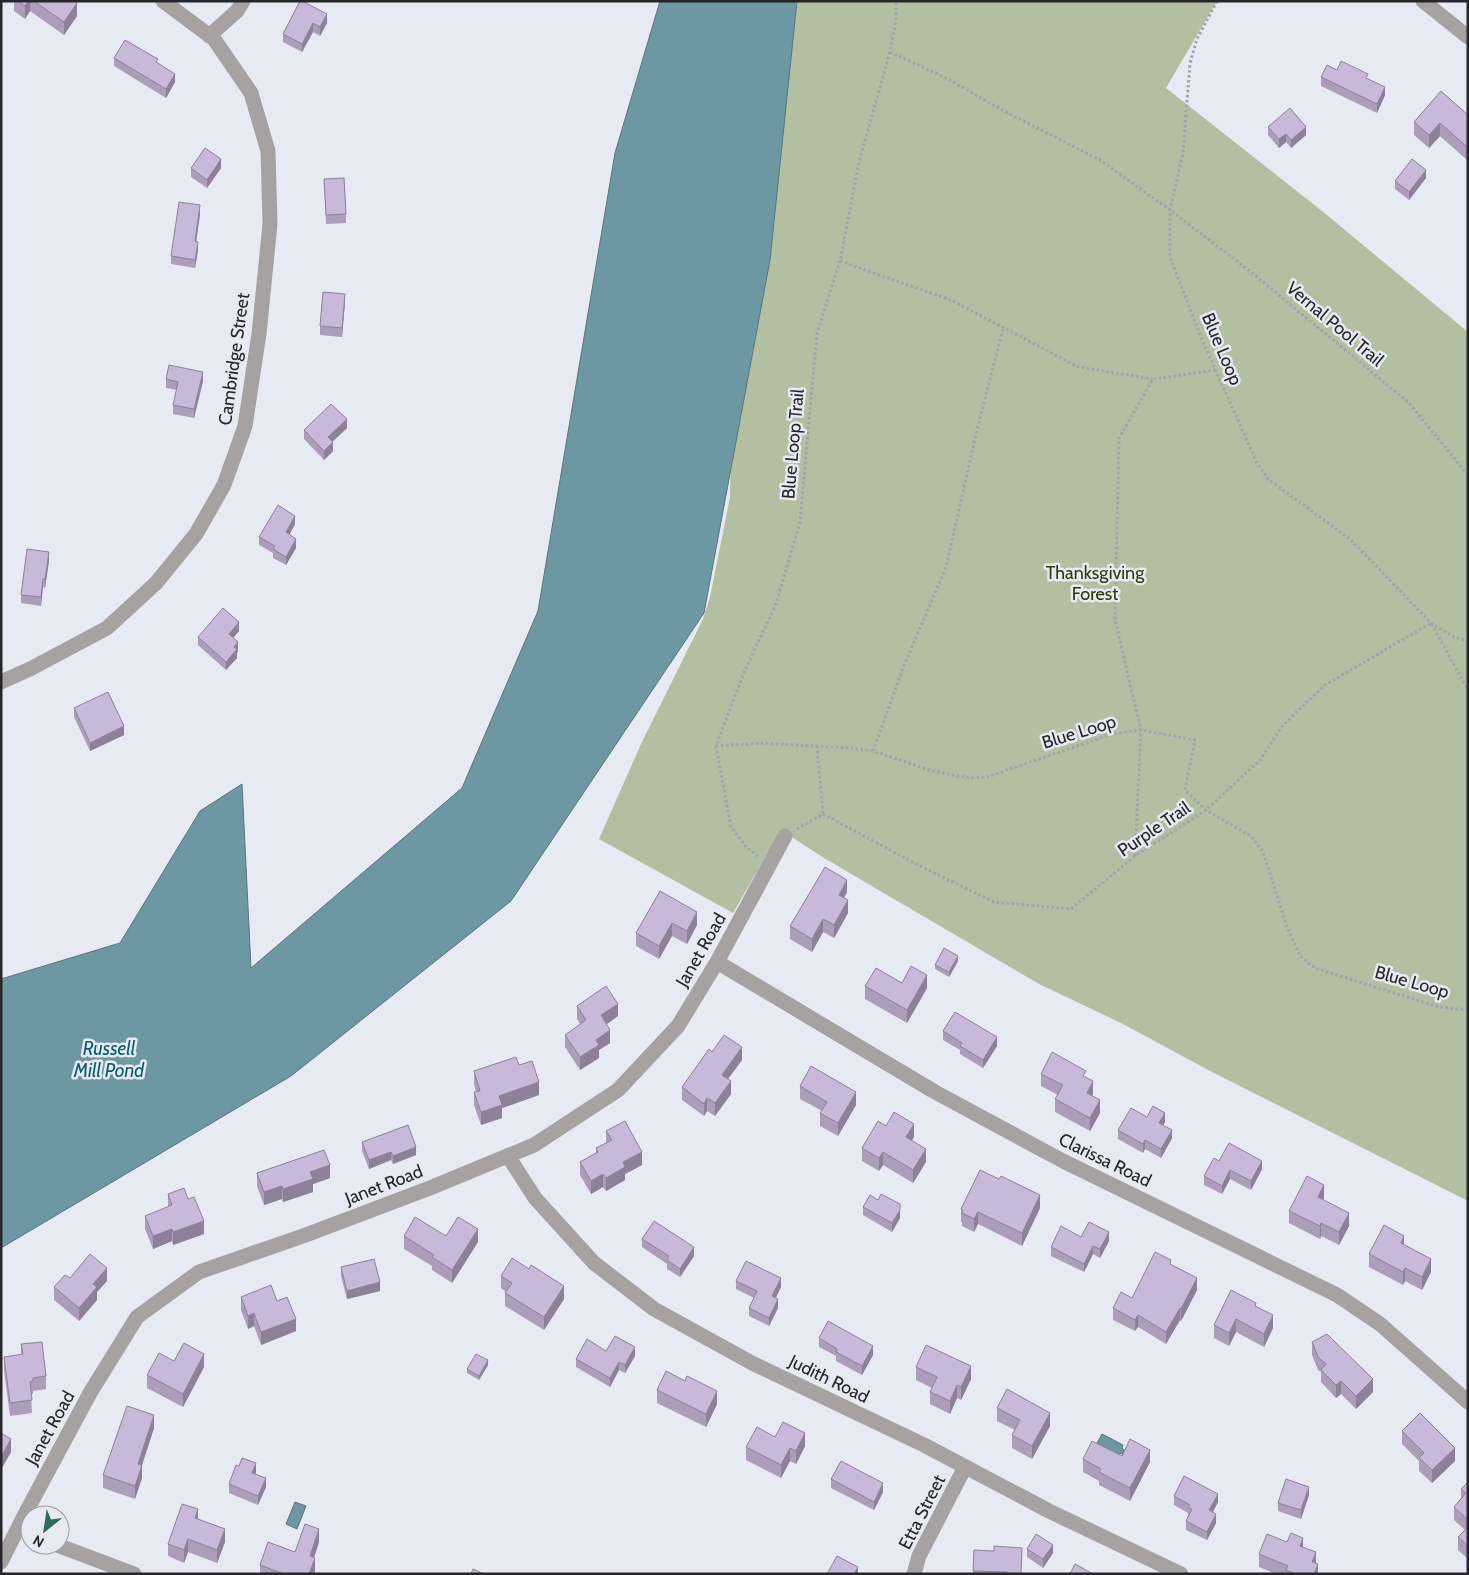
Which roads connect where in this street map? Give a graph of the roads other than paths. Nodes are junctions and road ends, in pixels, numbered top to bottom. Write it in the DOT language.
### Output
graph roads {
  1 [pos="163,1"];
  2 [pos="243,1"];
  3 [pos="1423,1"];
  4 [pos="209,36"];
  5 [pos="1468,36"];
  6 [pos="1,682"];
  7 [pos="786,836"];
  8 [pos="717,962"];
  9 [pos="508,1156"];
  10 [pos="1468,1402"];
  11 [pos="965,1467"];
  12 [pos="36,1505"];
  13 [pos="20,1536"];
  14 [pos="70,1550"];
  15 [pos="1,1562"];
  16 [pos="134,1574"];
  17 [pos="914,1574"];
  18 [pos="1181,1574"];
  1 -- 4 [label="street, Cambridge Street"];
  2 -- 4 [label="street"];
  3 -- 5 [label="street"];
  4 -- 6 [label="street, Cambridge Street"];
  7 -- 8 [label="street, Janet Road"];
  8 -- 9 [label="street, Janet Road"];
  8 -- 10 [label="street, Clarissa Road"];
  9 -- 11 [label="street, Judith Road"];
  9 -- 12 [label="street, Janet Road"];
  11 -- 17 [label="street, Etta Street"];
  11 -- 18 [label="street, Judith Road"];
  13 -- 15 [label="street, Janet Road"];
  14 -- 16 [label="street"];
}
